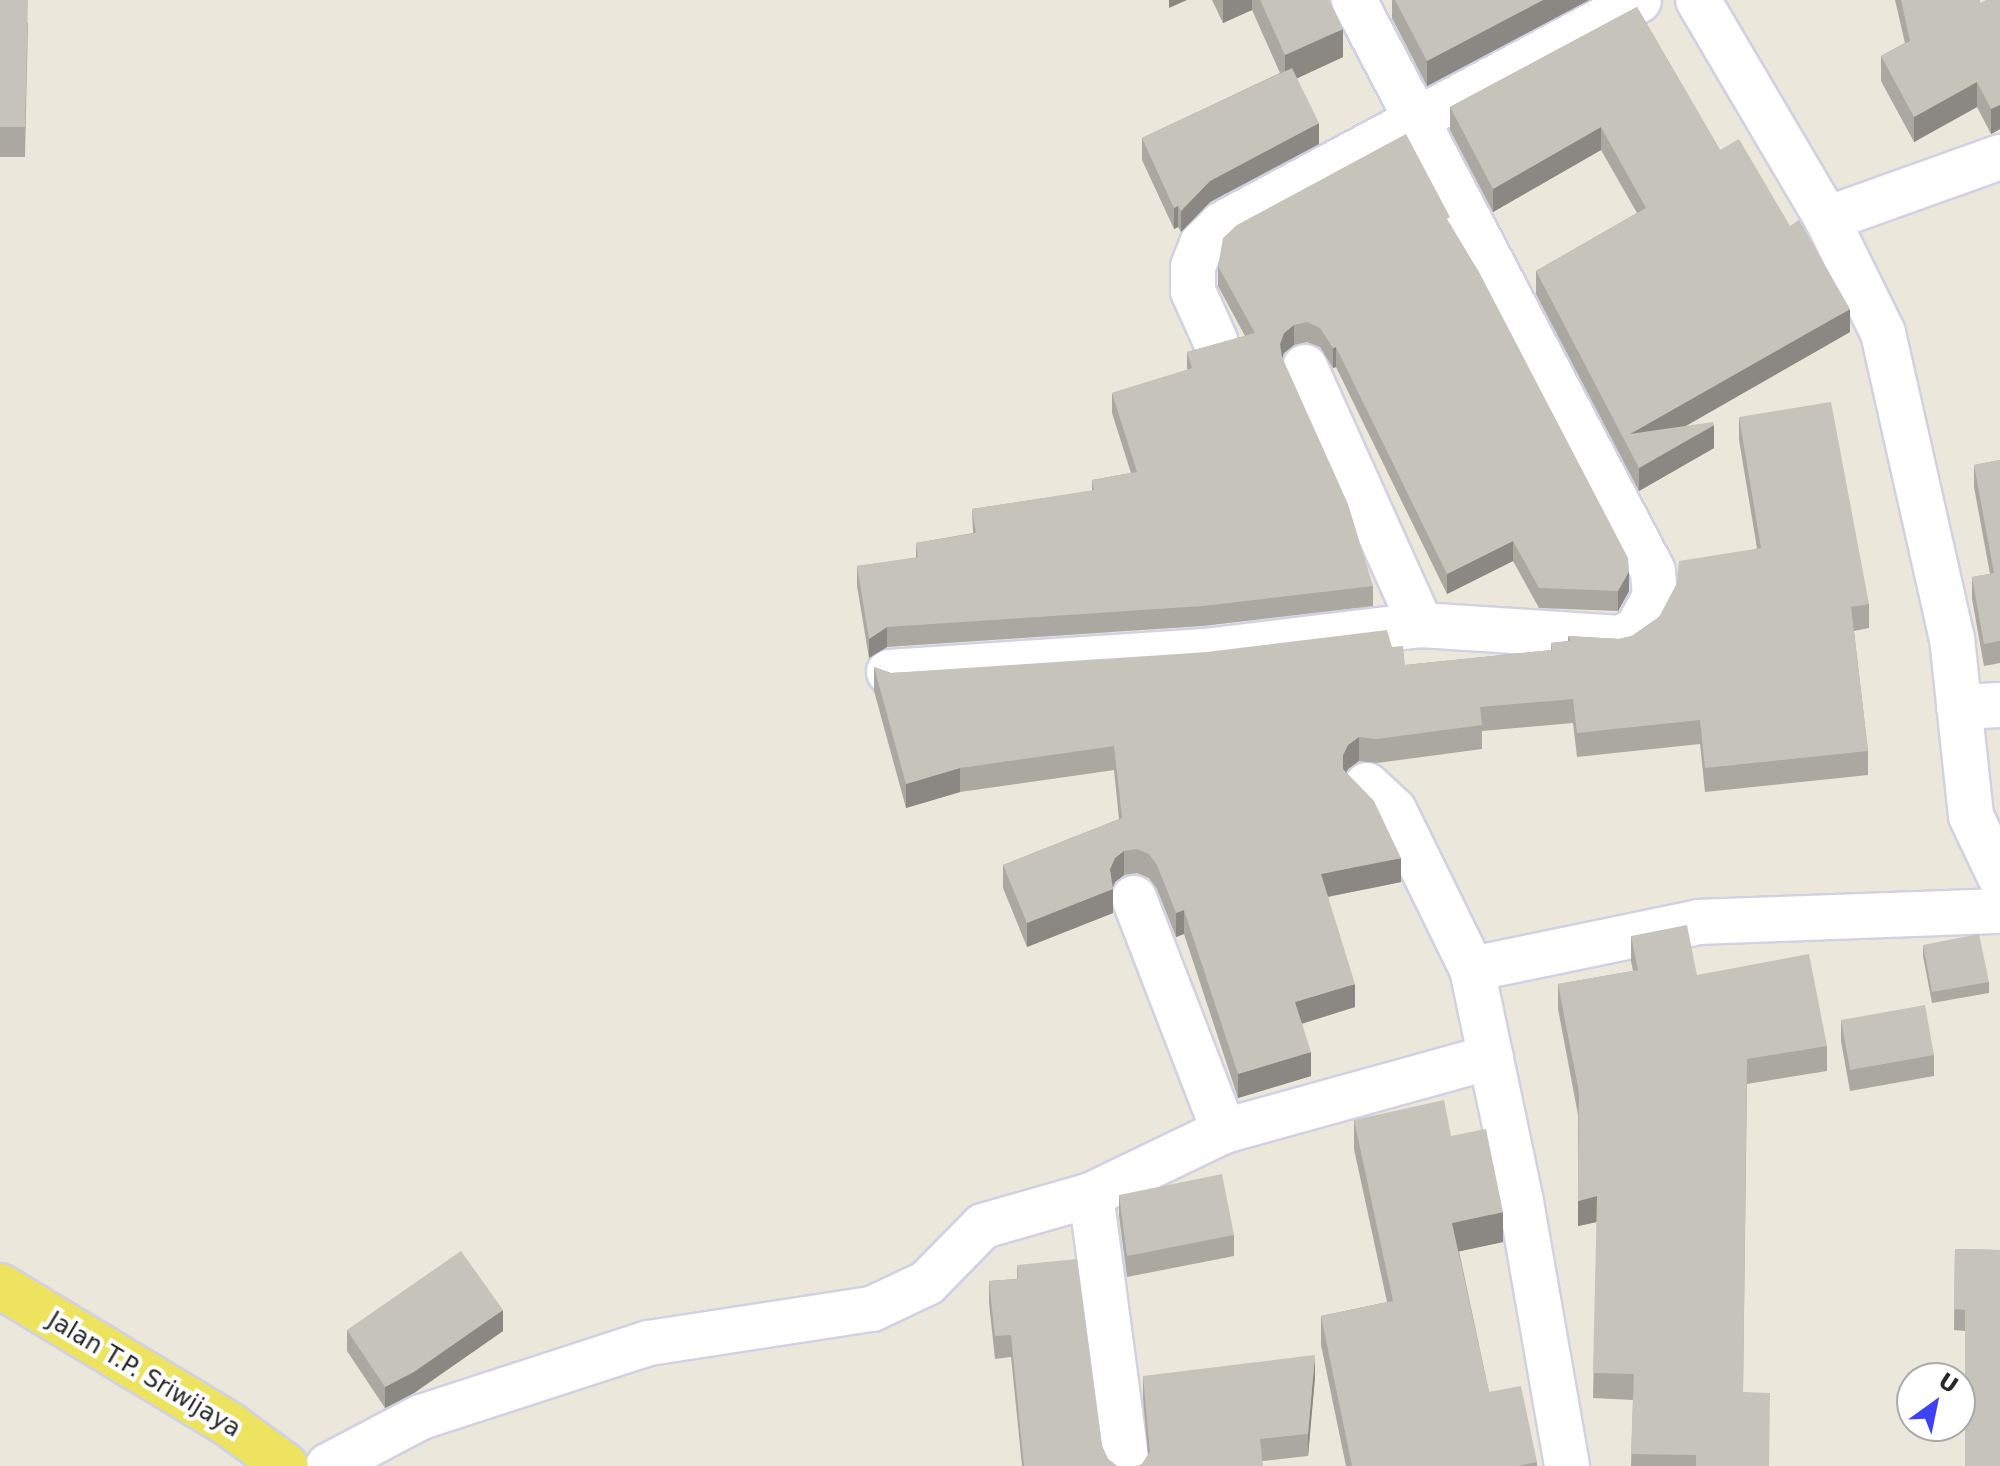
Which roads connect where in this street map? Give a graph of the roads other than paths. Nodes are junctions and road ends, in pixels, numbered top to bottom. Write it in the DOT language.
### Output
graph roads {
  1 [pos="1354,0"];
  2 [pos="1639,0"];
  3 [pos="1698,0"];
  4 [pos="1418,117"];
  5 [pos="2000,157"];
  6 [pos="1827,219"];
  7 [pos="1215,340"];
  8 [pos="1305,367"];
  9 [pos="1421,625"];
  10 [pos="889,672"];
  11 [pos="1980,706"];
  12 [pos="1367,785"];
  13 [pos="2000,877"];
  14 [pos="1134,898"];
  15 [pos="2000,911"];
  16 [pos="1472,969"];
  17 [pos="1491,1057"];
  18 [pos="1224,1131"];
  19 [pos="1091,1195"];
  20 [pos="0,1286"];
  21 [pos="286,1466"];
  22 [pos="328,1466"];
  23 [pos="1127,1466"];
  24 [pos="1567,1466"];
  1 -- 4 [label="street"];
  2 -- 4 [label="street"];
  3 -- 6 [label="street"];
  4 -- 7 [label="street"];
  4 -- 9 [label="street"];
  5 -- 6 [label="street"];
  6 -- 11 [label="street"];
  8 -- 9 [label="street"];
  9 -- 10 [label="street"];
  11 -- 13 [label="street"];
  12 -- 16 [label="street"];
  14 -- 18 [label="street"];
  15 -- 16 [label="street"];
  16 -- 17 [label="street"];
  17 -- 18 [label="street"];
  17 -- 24 [label="street"];
  18 -- 19 [label="street"];
  19 -- 22 [label="street"];
  19 -- 23 [label="street"];
  20 -- 21 [label="main road, Jalan T.P. Sriwijaya"];
}
